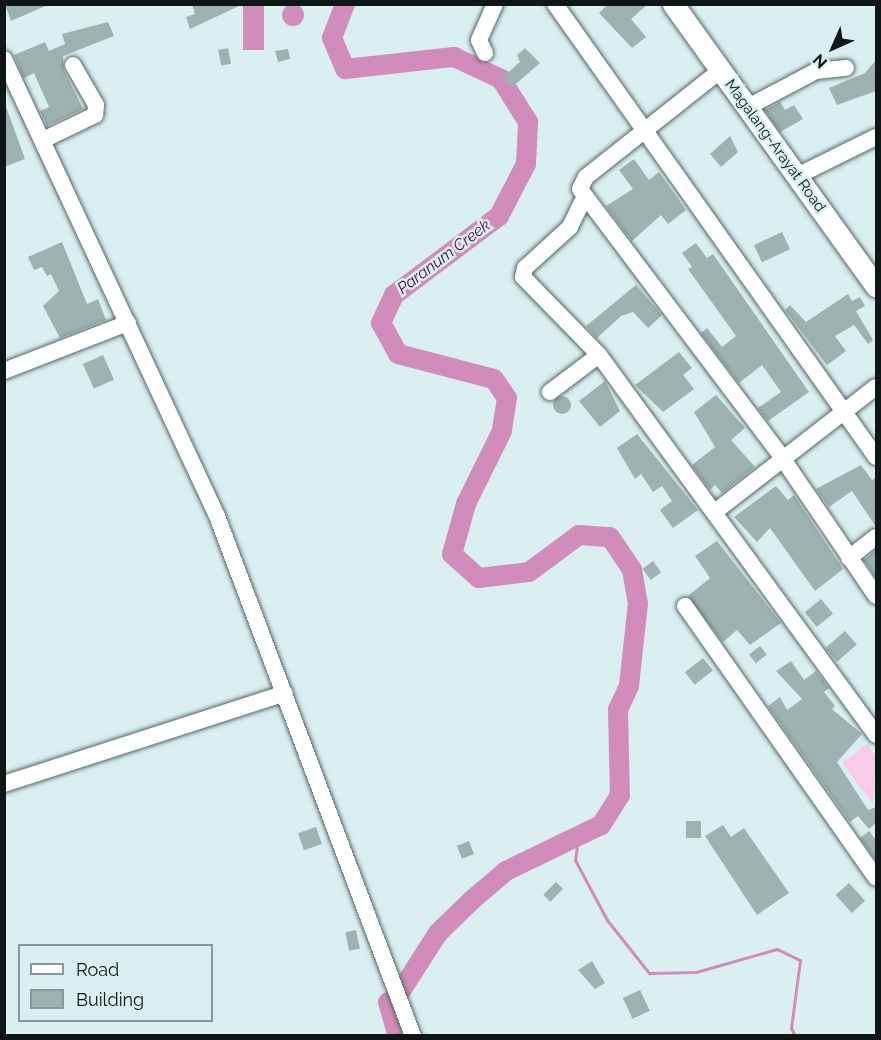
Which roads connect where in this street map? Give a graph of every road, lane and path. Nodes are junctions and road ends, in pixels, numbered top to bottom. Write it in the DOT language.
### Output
graph roads {
  1 [pos="495,4"];
  2 [pos="555,4"];
  3 [pos="676,6"];
  4 [pos="485,52"];
  5 [pos="4,59"];
  6 [pos="73,65"];
  7 [pos="846,68"];
  8 [pos="721,70"];
  9 [pos="748,107"];
  10 [pos="642,131"];
  11 [pos="876,137"];
  12 [pos="42,140"];
  13 [pos="796,176"];
  14 [pos="584,198"];
  15 [pos="876,287"];
  16 [pos="128,323"];
  17 [pos="599,355"];
  18 [pos="4,371"];
  19 [pos="876,387"];
  20 [pos="550,392"];
  21 [pos="845,412"];
  22 [pos="781,456"];
  23 [pos="876,457"];
  24 [pos="716,511"];
  25 [pos="876,537"];
  26 [pos="849,558"];
  27 [pos="876,596"];
  28 [pos="685,606"];
  29 [pos="285,693"];
  30 [pos="875,731"];
  31 [pos="4,784"];
  32 [pos="876,878"];
  33 [pos="413,1035"];
  1 -- 4 [label="street"];
  2 -- 10 [label="street"];
  3 -- 8 [label="main road, Magalang-Arayat Road"];
  5 -- 12 [label="street"];
  6 -- 12 [label="street"];
  7 -- 9 [label="street"];
  8 -- 9 [label="main road, Magalang-Arayat Road"];
  8 -- 10 [label="street"];
  9 -- 13 [label="main road, Magalang-Arayat Road"];
  10 -- 14 [label="street"];
  10 -- 21 [label="street"];
  11 -- 13 [label="street"];
  12 -- 16 [label="street"];
  13 -- 15 [label="main road, Magalang-Arayat Road"];
  14 -- 17 [label="street"];
  14 -- 22 [label="street"];
  16 -- 18 [label="street"];
  16 -- 29 [label="street"];
  17 -- 20 [label="street"];
  17 -- 24 [label="street"];
  19 -- 21 [label="street"];
  21 -- 22 [label="street"];
  21 -- 23 [label="street"];
  22 -- 24 [label="street"];
  22 -- 26 [label="street"];
  24 -- 30 [label="street"];
  25 -- 26 [label="street"];
  26 -- 27 [label="street"];
  28 -- 32 [label="street"];
  29 -- 31 [label="street"];
  29 -- 33 [label="street"];
}
